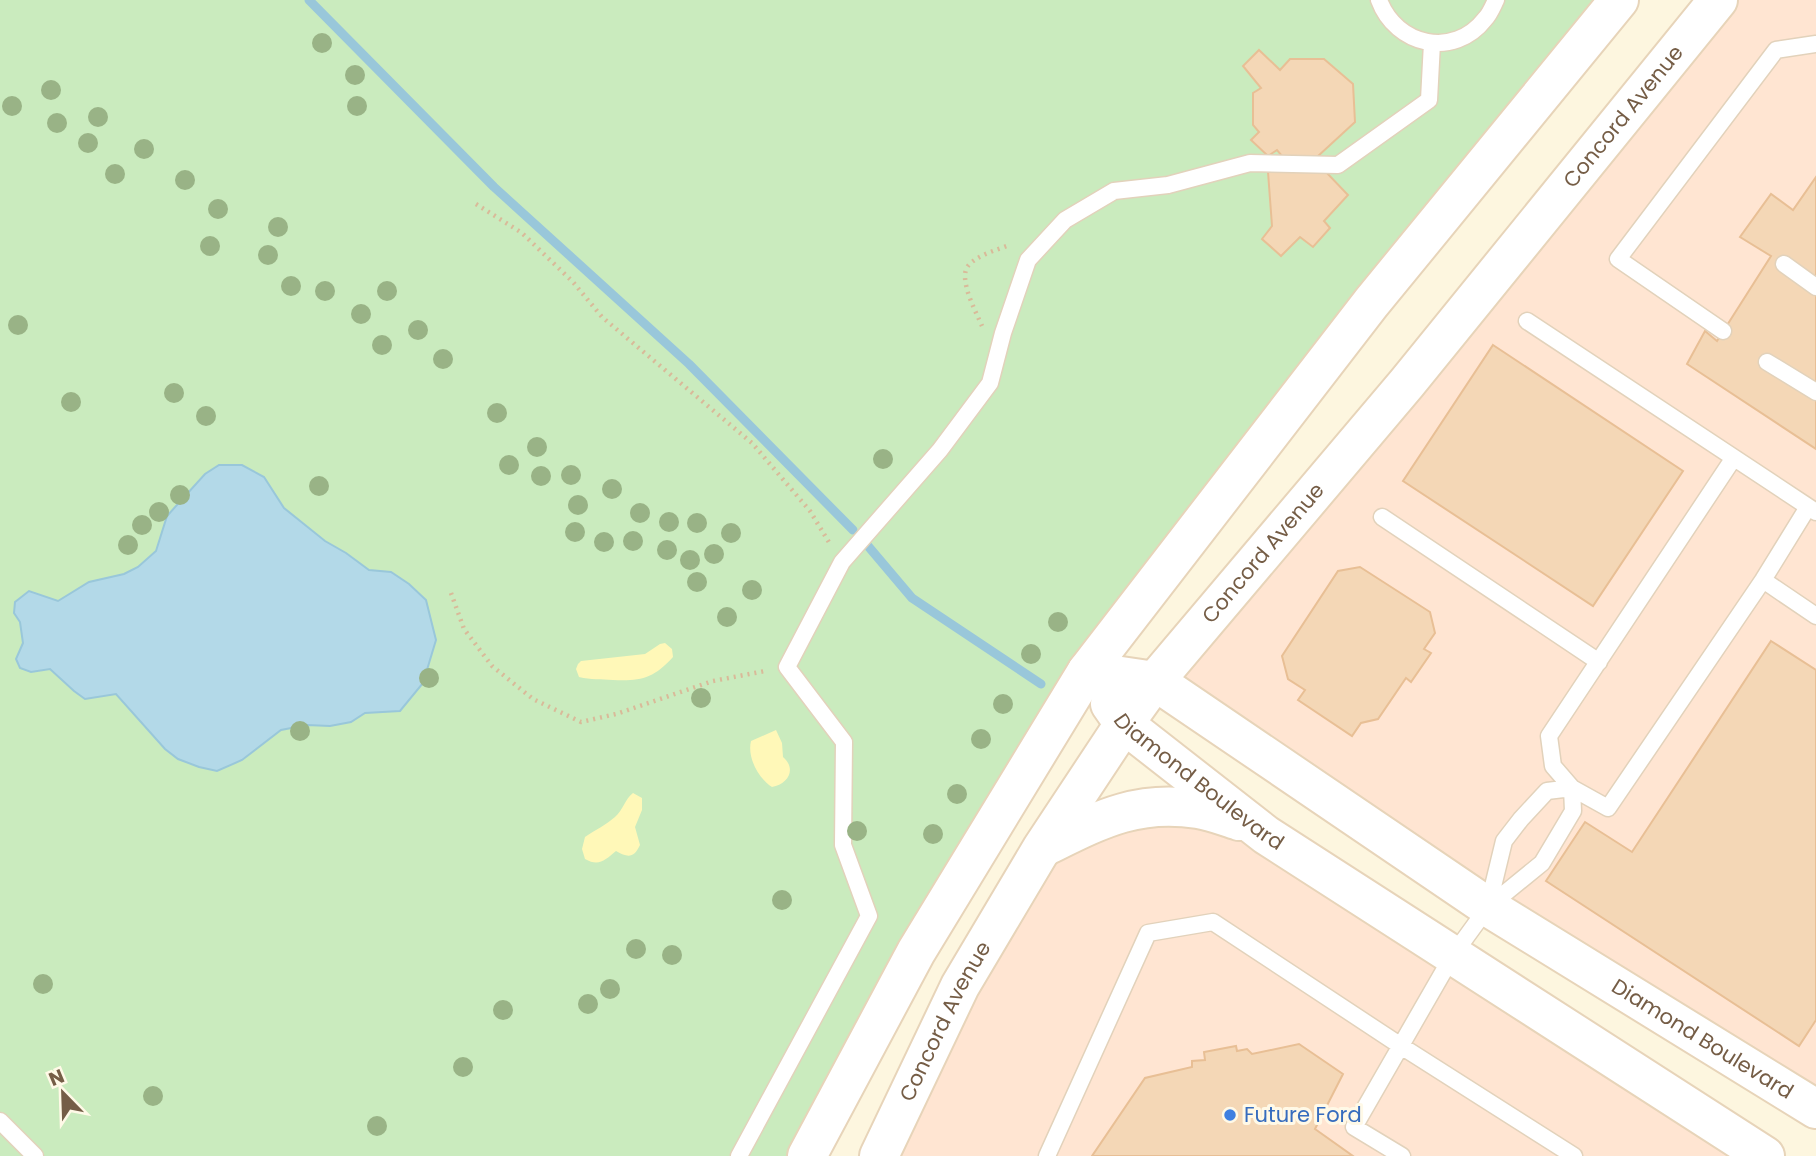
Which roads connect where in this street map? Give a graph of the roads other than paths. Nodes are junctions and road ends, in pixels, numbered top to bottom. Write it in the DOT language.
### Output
graph roads {
  1 [pos="1379,0"];
  2 [pos="1496,0"];
  3 [pos="1619,0"];
  4 [pos="1718,0"];
  5 [pos="1432,43"];
  6 [pos="1816,44"];
  7 [pos="1784,264"];
  8 [pos="1816,287"];
  9 [pos="1527,321"];
  10 [pos="1723,331"];
  11 [pos="1768,362"];
  12 [pos="1816,392"];
  13 [pos="1733,458"];
  14 [pos="1812,509"];
  15 [pos="1382,517"];
  16 [pos="1763,580"];
  17 [pos="1816,616"];
  18 [pos="1599,662"];
  19 [pos="1087,671"];
  20 [pos="1155,681"];
  21 [pos="1124,724"];
  22 [pos="1572,788"];
  23 [pos="1256,826"];
  24 [pos="1042,848"];
  25 [pos="1488,907"];
  26 [pos="1453,955"];
  27 [pos="1401,1046"];
  28 [pos="1816,1108"];
  29 [pos="0,1121"];
  30 [pos="36,1156"];
  31 [pos="739,1156"];
  32 [pos="807,1156"];
  33 [pos="879,1156"];
  34 [pos="1047,1156"];
  35 [pos="1402,1156"];
  36 [pos="1574,1156"];
  37 [pos="1765,1156"];
  1 -- 5 [label="lane"];
  2 -- 5 [label="lane"];
  3 -- 19 [label="main road"];
  4 -- 20 [label="main road, Concord Avenue"];
  5 -- 31 [label="lane"];
  6 -- 10 [label="lane"];
  7 -- 8 [label="lane"];
  9 -- 13 [label="lane"];
  11 -- 12 [label="lane"];
  13 -- 14 [label="lane"];
  13 -- 18 [label="lane"];
  14 -- 16 [label="lane"];
  15 -- 18 [label="lane"];
  16 -- 17 [label="lane"];
  16 -- 22 [label="lane"];
  18 -- 22 [label="lane"];
  19 -- 20 [label="main road, Diamond Boulevard"];
  19 -- 21 [label="main road, Diamond Boulevard"];
  19 -- 32 [label="main road"];
  20 -- 21 [label="main road, Concord Avenue"];
  20 -- 25 [label="main road, Diamond Boulevard"];
  21 -- 23 [label="main road, Diamond Boulevard"];
  21 -- 24 [label="main road, Concord Avenue"];
  22 -- 25 [label="lane"];
  22 -- 25 [label="lane"];
  23 -- 24 [label="main road"];
  23 -- 26 [label="main road, Diamond Boulevard"];
  24 -- 33 [label="main road, Concord Avenue"];
  25 -- 26 [label="lane"];
  25 -- 28 [label="main road, Diamond Boulevard"];
  26 -- 27 [label="lane"];
  26 -- 37 [label="main road, Diamond Boulevard"];
  27 -- 34 [label="lane"];
  27 -- 35 [label="lane"];
  27 -- 36 [label="lane"];
  29 -- 30 [label="lane"];
}
